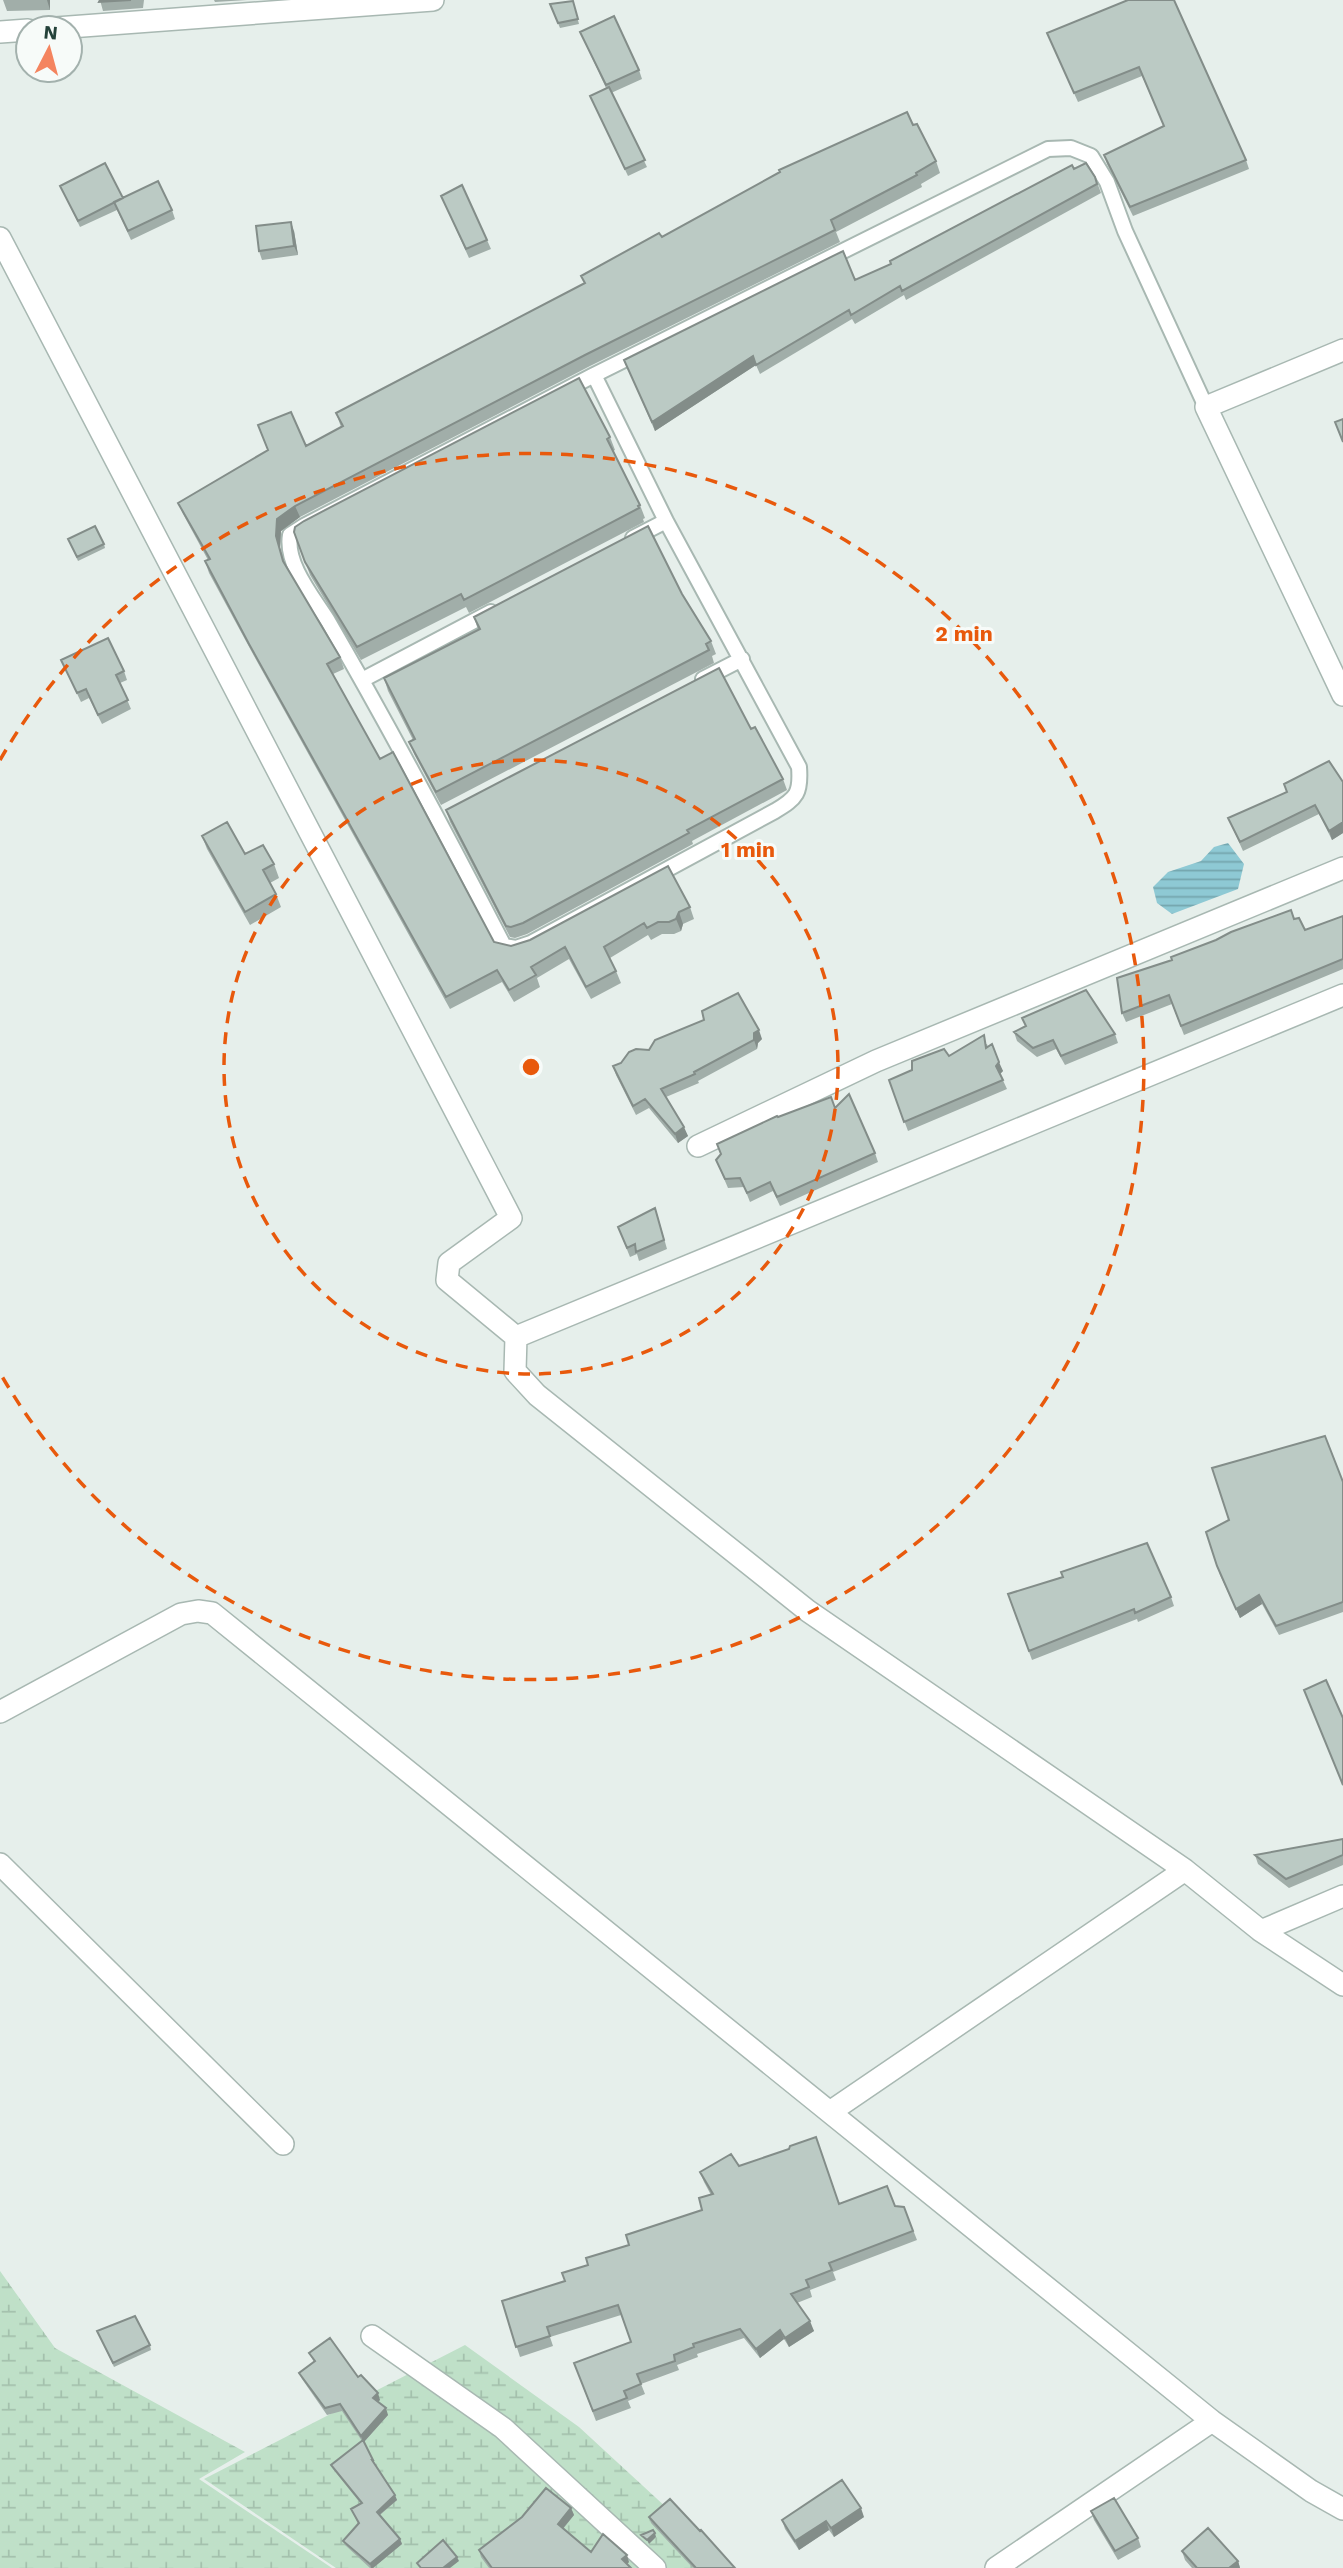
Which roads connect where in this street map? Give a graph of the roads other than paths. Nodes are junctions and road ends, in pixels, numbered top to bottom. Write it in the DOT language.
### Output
graph roads {
  1 [pos="433,0"];
  2 [pos="84,26"];
  3 [pos="0,238"];
  4 [pos="1343,350"];
  5 [pos="594,375"];
  6 [pos="1206,407"];
  7 [pos="666,521"];
  8 [pos="618,546"];
  9 [pos="508,604"];
  10 [pos="742,659"];
  11 [pos="362,680"];
  12 [pos="693,684"];
  13 [pos="1343,695"];
  14 [pos="1343,868"];
  15 [pos="1343,995"];
  16 [pos="698,1146"];
  17 [pos="516,1337"];
  18 [pos="0,1712"];
  19 [pos="0,1864"];
  20 [pos="1185,1870"];
  21 [pos="1343,1896"];
  22 [pos="1261,1931"];
  23 [pos="1343,1985"];
  24 [pos="830,2112"];
  25 [pos="283,2144"];
  26 [pos="372,2336"];
  27 [pos="1212,2421"];
  28 [pos="1343,2509"];
  29 [pos="655,2568"];
  30 [pos="996,2568"];
  1 -- 2 [label="street"];
  3 -- 17 [label="street"];
  4 -- 6 [label="street"];
  5 -- 6 [label="lane"];
  5 -- 7 [label="lane"];
  5 -- 11 [label="lane"];
  6 -- 13 [label="street"];
  7 -- 8 [label="lane"];
  7 -- 10 [label="lane"];
  9 -- 11 [label="lane"];
  10 -- 11 [label="lane"];
  10 -- 12 [label="lane"];
  14 -- 16 [label="street"];
  15 -- 17 [label="street"];
  17 -- 20 [label="street"];
  18 -- 24 [label="street"];
  19 -- 25 [label="street"];
  20 -- 22 [label="street"];
  20 -- 24 [label="street"];
  21 -- 22 [label="street"];
  22 -- 23 [label="street"];
  24 -- 27 [label="street"];
  26 -- 29 [label="street"];
  27 -- 28 [label="street"];
  27 -- 30 [label="street"];
}
